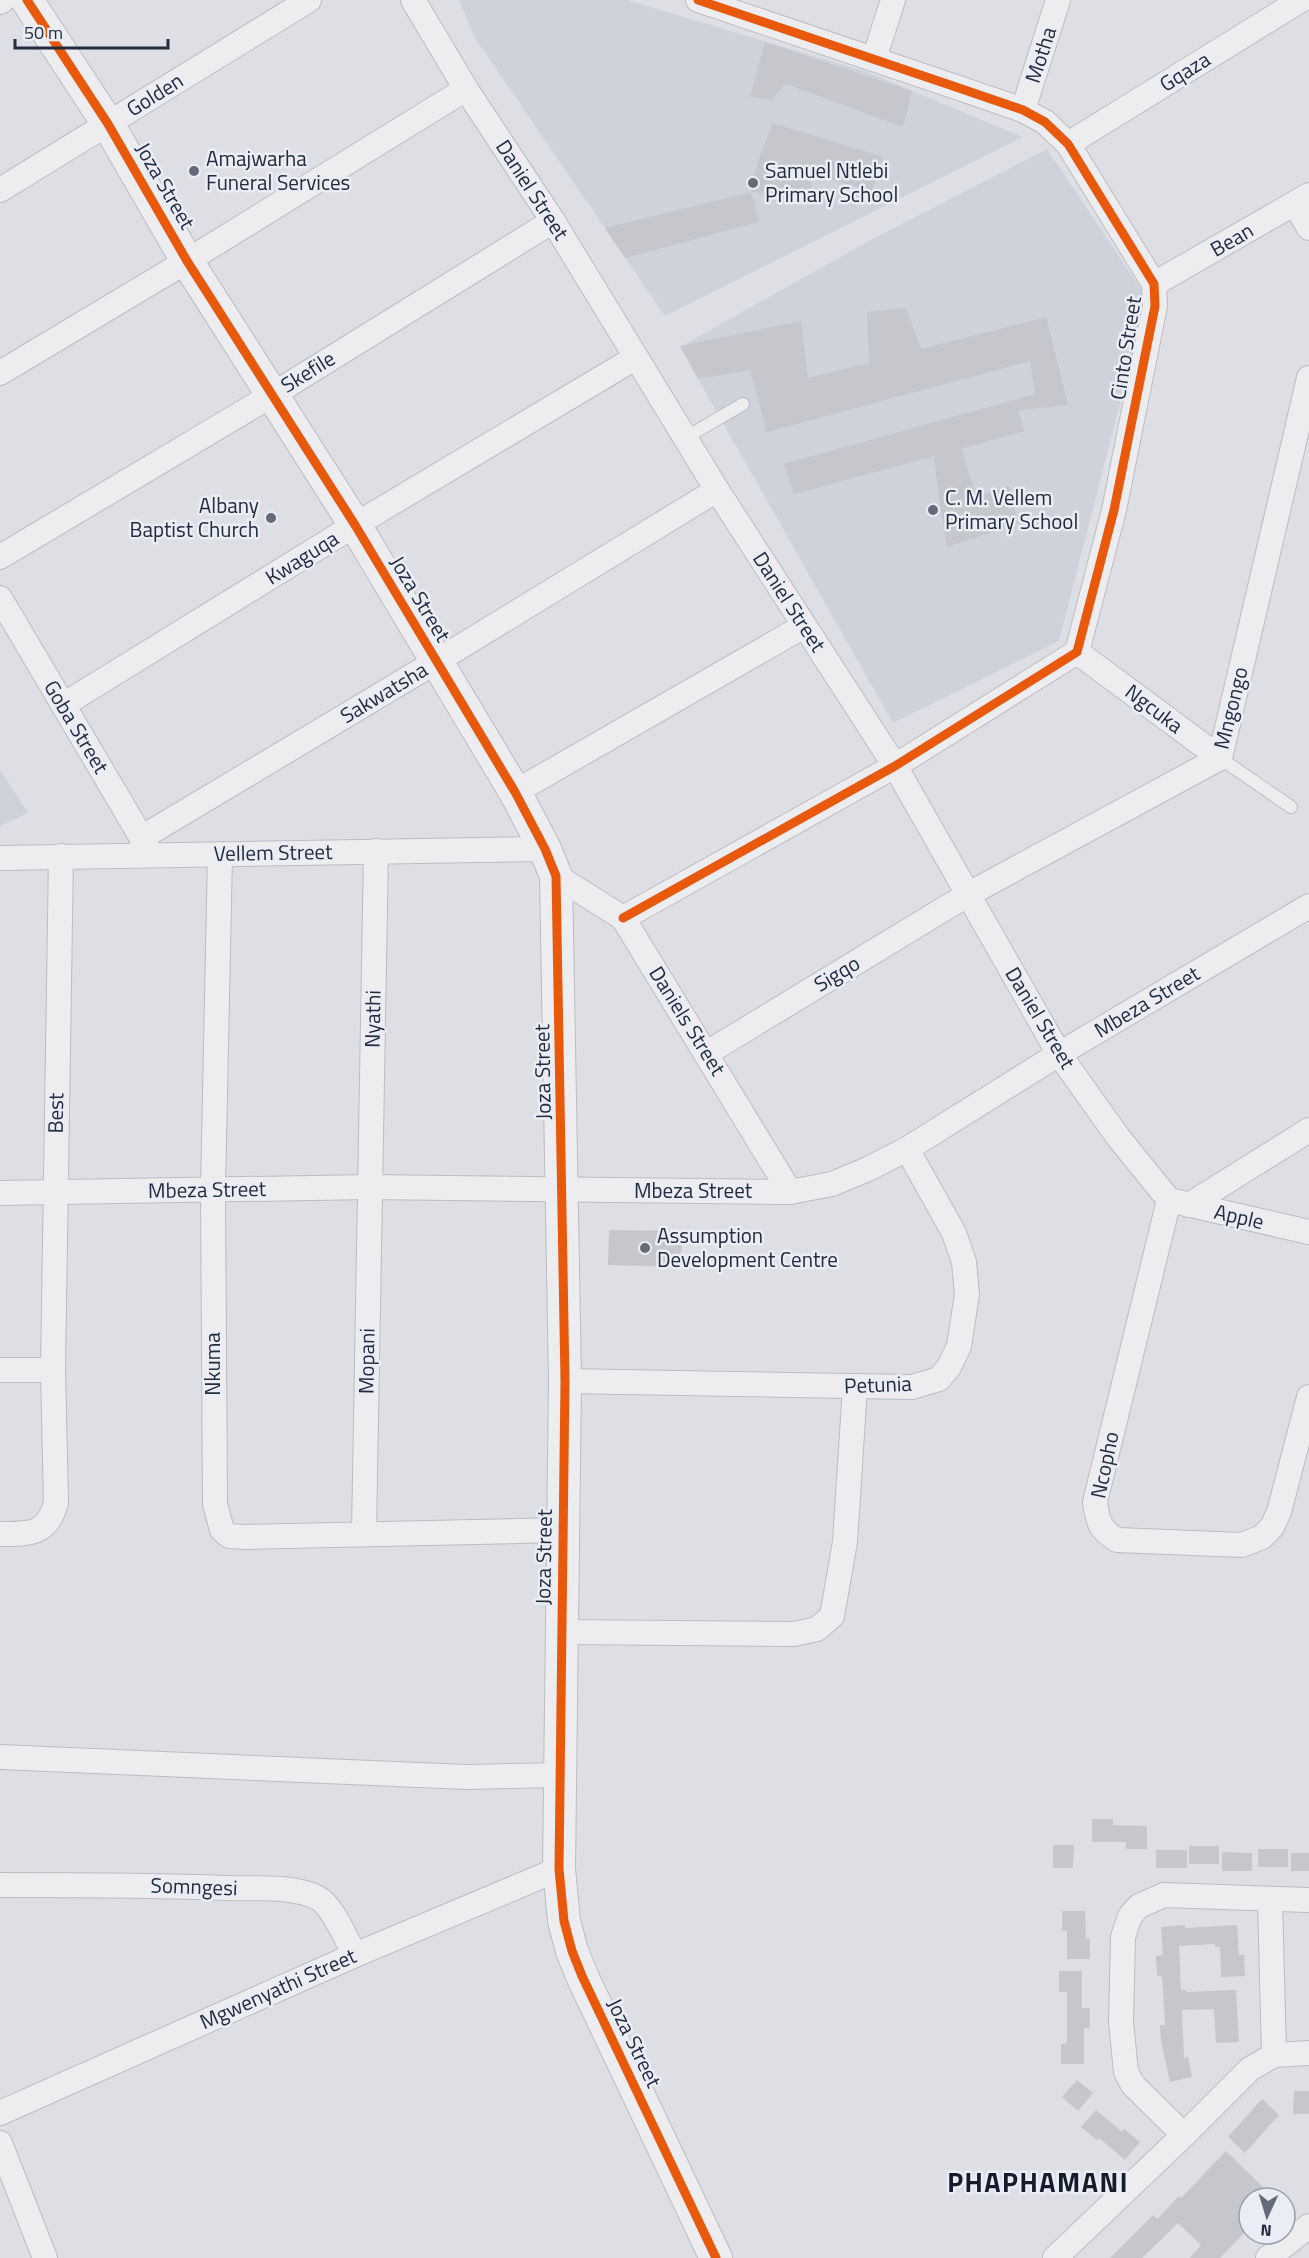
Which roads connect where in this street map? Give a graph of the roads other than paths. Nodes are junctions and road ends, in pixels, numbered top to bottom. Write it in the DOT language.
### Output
graph roads {
  1 [pos="27,0"];
  2 [pos="309,0"];
  3 [pos="413,0"];
  4 [pos="698,0"];
  5 [pos="893,0"];
  6 [pos="1058,0"];
  7 [pos="1301,0"];
  8 [pos="725,5"];
  9 [pos="874,59"];
  10 [pos="466,89"];
  11 [pos="1023,110"];
  12 [pos="108,124"];
  13 [pos="1068,144"];
  14 [pos="0,190"];
  15 [pos="1302,199"];
  16 [pos="553,221"];
  17 [pos="1309,228"];
  18 [pos="187,261"];
  19 [pos="1154,284"];
  20 [pos="635,358"];
  21 [pos="0,373"];
  22 [pos="1309,378"];
  23 [pos="272,395"];
  24 [pos="743,404"];
  25 [pos="685,438"];
  26 [pos="717,490"];
  27 [pos="355,525"];
  28 [pos="0,557"];
  29 [pos="0,598"];
  30 [pos="804,626"];
  31 [pos="1077,652"];
  32 [pos="437,661"];
  33 [pos="63,705"];
  34 [pos="1220,758"];
  35 [pos="895,766"];
  36 [pos="515,792"];
  37 [pos="1291,807"];
  38 [pos="147,846"];
  39 [pos="376,851"];
  40 [pos="220,854"];
  41 [pos="61,856"];
  42 [pos="0,858"];
  43 [pos="551,862"];
  44 [pos="967,896"];
  45 [pos="1309,906"];
  46 [pos="623,918"];
  47 [pos="707,1053"];
  48 [pos="1059,1054"];
  49 [pos="1309,1130"];
  50 [pos="907,1149"];
  51 [pos="371,1187"];
  52 [pos="213,1190"];
  53 [pos="563,1191"];
  54 [pos="0,1192"];
  55 [pos="55,1192"];
  56 [pos="790,1192"];
  57 [pos="1179,1203"];
  58 [pos="1309,1232"];
  59 [pos="0,1370"];
  60 [pos="53,1370"];
  61 [pos="565,1381"];
  62 [pos="855,1387"];
  63 [pos="1309,1397"];
  64 [pos="562,1530"];
  65 [pos="0,1534"];
  66 [pos="364,1534"];
  67 [pos="561,1632"];
  68 [pos="0,1757"];
  69 [pos="561,1776"];
  70 [pos="558,1869"];
  71 [pos="0,1885"];
  72 [pos="1270,1900"];
  73 [pos="1309,1900"];
  74 [pos="355,1955"];
  75 [pos="1309,2053"];
  76 [pos="1274,2055"];
  77 [pos="0,2113"];
  78 [pos="1184,2135"];
  79 [pos="0,2143"];
  80 [pos="1309,2226"];
  81 [pos="38,2256"];
  82 [pos="716,2258"];
  83 [pos="1055,2258"];
  84 [pos="1268,2258"];
  1 -- 12 [label="street, Joza Street"];
  2 -- 12 [label="street, Golden"];
  3 -- 10 [label="street, Daniel Street"];
  4 -- 8 [label="street, Cinto Street"];
  5 -- 9 [label="street"];
  6 -- 11 [label="street, Motha"];
  7 -- 13 [label="street, Gqaza"];
  8 -- 9 [label="street, Cinto Street"];
  9 -- 11 [label="street, Cinto Street"];
  10 -- 16 [label="street, Daniel Street"];
  10 -- 18 [label="street"];
  11 -- 13 [label="street, Cinto Street"];
  12 -- 14 [label="street, Golden"];
  12 -- 18 [label="street, Joza Street"];
  13 -- 19 [label="street, Cinto Street"];
  15 -- 17 [label="street"];
  15 -- 19 [label="street, Bean"];
  16 -- 20 [label="street, Daniel Street"];
  16 -- 23 [label="street, Skefile"];
  18 -- 21 [label="street"];
  18 -- 23 [label="street, Joza Street"];
  19 -- 31 [label="street, Cinto Street"];
  20 -- 25 [label="street, Daniel Street"];
  20 -- 27 [label="street, Kwaguqa"];
  22 -- 34 [label="street, Mngongo"];
  23 -- 27 [label="street, Joza Street"];
  23 -- 28 [label="street, Skefile"];
  24 -- 25 [label="lane"];
  25 -- 26 [label="street, Daniel Street"];
  26 -- 30 [label="street, Daniel Street"];
  26 -- 32 [label="street, Sakwatsha"];
  27 -- 32 [label="street, Joza Street"];
  27 -- 33 [label="street, Kwaguqa"];
  29 -- 33 [label="street, Goba Street"];
  30 -- 35 [label="street, Daniel Street"];
  30 -- 36 [label="street"];
  31 -- 34 [label="street, Ngcuka"];
  31 -- 35 [label="street"];
  32 -- 36 [label="street, Joza Street"];
  32 -- 38 [label="street, Sakwatsha"];
  33 -- 38 [label="street, Goba Street"];
  34 -- 37 [label="lane, Ngcuka"];
  34 -- 44 [label="street, Mngongo"];
  35 -- 44 [label="street, Daniel Street"];
  35 -- 46 [label="street"];
  36 -- 43 [label="street, Joza Street"];
  38 -- 40 [label="street, Vellem Street"];
  38 -- 41 [label="street, Vellem Street"];
  39 -- 40 [label="street, Vellem Street"];
  39 -- 43 [label="street, Vellem Street"];
  39 -- 51 [label="street, Nyathi"];
  40 -- 52 [label="street, Nkuma"];
  41 -- 42 [label="street, Vellem Street"];
  41 -- 55 [label="street, Best"];
  43 -- 46 [label="street, Daniels Street"];
  43 -- 53 [label="street, Joza Street"];
  44 -- 47 [label="street, Sigqo"];
  44 -- 48 [label="street, Daniel Street"];
  45 -- 48 [label="street, Mbeza Street"];
  46 -- 47 [label="street, Daniels Street"];
  47 -- 56 [label="street, Daniels Street"];
  48 -- 50 [label="street, Mbeza Street"];
  48 -- 57 [label="street, Daniel Street"];
  49 -- 57 [label="street"];
  50 -- 56 [label="street, Mbeza Street"];
  50 -- 62 [label="street, Petunia"];
  51 -- 52 [label="street, Mbeza Street"];
  51 -- 53 [label="street, Mbeza Street"];
  51 -- 66 [label="street, Mopani"];
  52 -- 55 [label="street, Mbeza Street"];
  52 -- 66 [label="street, Nkuma"];
  53 -- 56 [label="street, Mbeza Street"];
  53 -- 61 [label="street, Joza Street"];
  54 -- 55 [label="street, Mbeza Street"];
  55 -- 60 [label="street, Best"];
  57 -- 58 [label="street, Apple"];
  57 -- 63 [label="street, Ncopho"];
  59 -- 60 [label="street"];
  60 -- 65 [label="street, Best"];
  61 -- 62 [label="street, Petunia"];
  61 -- 64 [label="street, Joza Street"];
  62 -- 67 [label="street"];
  64 -- 66 [label="street, Nkuma"];
  64 -- 67 [label="street, Joza Street"];
  67 -- 69 [label="street, Joza Street"];
  68 -- 69 [label="street"];
  69 -- 70 [label="street, Joza Street"];
  70 -- 74 [label="street, Mgwenyathi Street"];
  70 -- 82 [label="street, Joza Street"];
  71 -- 74 [label="street, Somngesi"];
  72 -- 73 [label="street"];
  72 -- 76 [label="street"];
  72 -- 78 [label="street"];
  74 -- 77 [label="street, Mgwenyathi Street"];
  75 -- 76 [label="street"];
  76 -- 78 [label="street"];
  78 -- 83 [label="street"];
  79 -- 81 [label="street"];
  80 -- 84 [label="street"];
}
